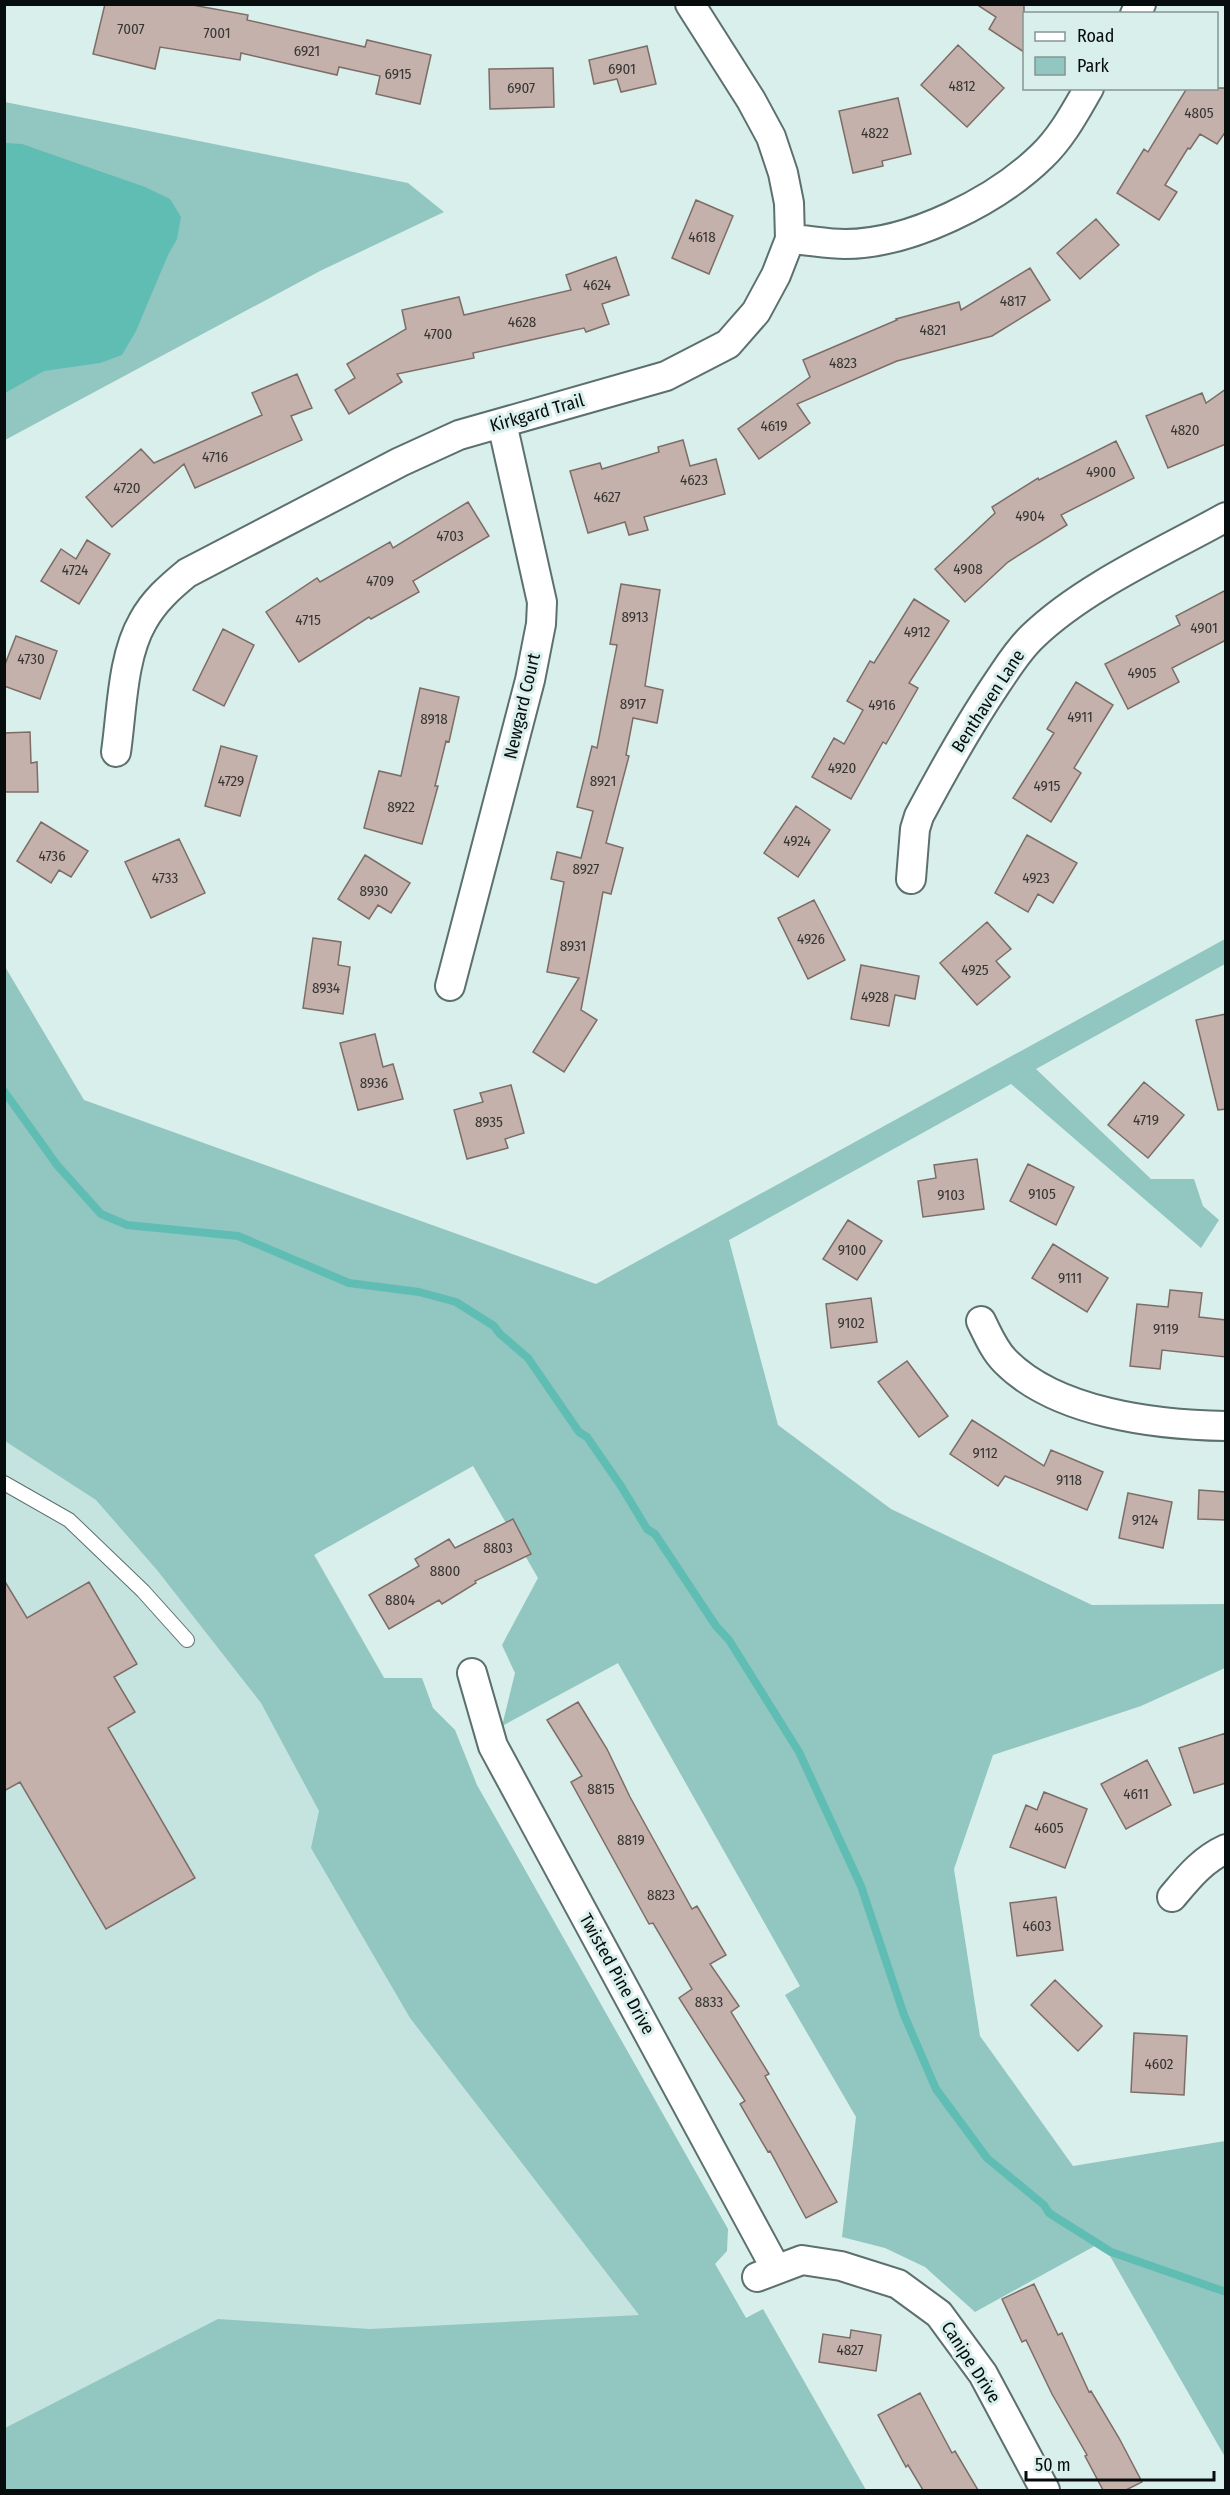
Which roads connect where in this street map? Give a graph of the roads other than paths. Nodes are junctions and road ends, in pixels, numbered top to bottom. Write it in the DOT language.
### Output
graph roads {
  1 [pos="690,4"];
  2 [pos="1088,90"];
  3 [pos="790,239"];
  4 [pos="502,423"];
  5 [pos="1226,517"];
  6 [pos="116,752"];
  7 [pos="911,879"];
  8 [pos="450,986"];
  9 [pos="981,1322"];
  10 [pos="1226,1426"];
  11 [pos="4,1483"];
  12 [pos="187,1640"];
  13 [pos="472,1674"];
  14 [pos="1226,1849"];
  15 [pos="1172,1897"];
  16 [pos="766,2273"];
  17 [pos="1045,2490"];
  1 -- 3 [label="street, Kirkgard Trail"];
  2 -- 3 [label="street"];
  3 -- 4 [label="street, Kirkgard Trail"];
  4 -- 6 [label="street, Kirkgard Trail"];
  4 -- 8 [label="street, Newgard Court"];
  5 -- 7 [label="street, Benthaven Lane"];
  9 -- 10 [label="street"];
  11 -- 12 [label="lane"];
  13 -- 16 [label="street, Twisted Pine Drive"];
  14 -- 15 [label="street"];
  16 -- 17 [label="street, Canipe Drive"];
}
